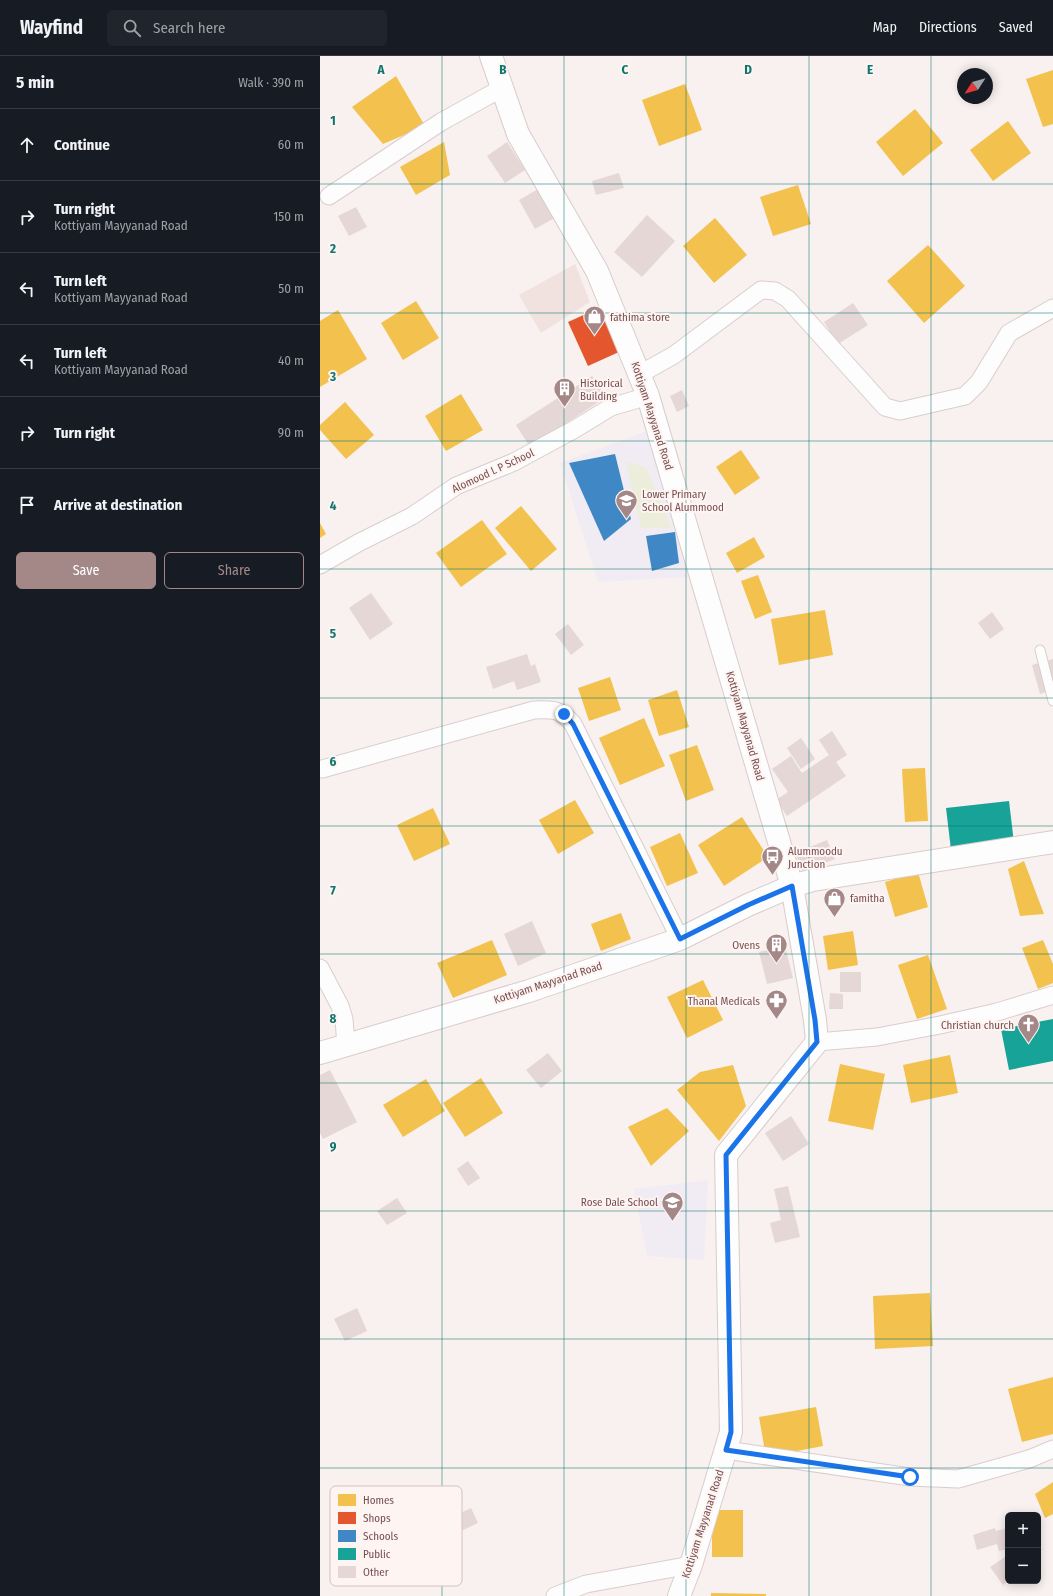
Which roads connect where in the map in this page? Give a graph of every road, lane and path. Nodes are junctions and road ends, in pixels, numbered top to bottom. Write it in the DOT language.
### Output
graph roads {
  1 [pos="492,56"];
  2 [pos="502,88"];
  3 [pos="329,196"];
  4 [pos="1053,308"];
  5 [pos="640,374"];
  6 [pos="648,396"];
  7 [pos="320,565"];
  8 [pos="1040,650"];
  9 [pos="1053,701"];
  10 [pos="321,768"];
  11 [pos="1053,842"];
  12 [pos="792,886"];
  13 [pos="680,939"];
  14 [pos="320,968"];
  15 [pos="1053,995"];
  16 [pos="817,1042"];
  17 [pos="346,1046"];
  18 [pos="320,1053"];
  19 [pos="1053,1449"];
  20 [pos="726,1450"];
  21 [pos="691,1565"];
  22 [pos="555,1596"];
  23 [pos="679,1596"];
  1 -- 2 [label="main road, Kottiyam Mayyanad Road"];
  2 -- 3 [label="street"];
  2 -- 5 [label="main road, Kottiyam Mayyanad Road"];
  4 -- 5 [label="street"];
  5 -- 6 [label="main road, Kottiyam Mayyanad Road"];
  6 -- 7 [label="street, Alomood L P School"];
  6 -- 12 [label="main road, Kottiyam Mayyanad Road"];
  8 -- 9 [label="lane"];
  10 -- 13 [label="street"];
  11 -- 12 [label="main road, Kottiyam Mayyanad Road"];
  12 -- 13 [label="main road, Kottiyam Mayyanad Road"];
  12 -- 16 [label="main road, Kottiyam Mayyanad Road"];
  13 -- 17 [label="main road, Kottiyam Mayyanad Road"];
  14 -- 17 [label="street"];
  15 -- 16 [label="street"];
  16 -- 20 [label="main road, Kottiyam Mayyanad Road"];
  17 -- 18 [label="main road, Kottiyam Mayyanad Road"];
  19 -- 20 [label="street"];
  20 -- 21 [label="main road, Kottiyam Mayyanad Road"];
  21 -- 22 [label="street"];
  21 -- 23 [label="main road, Kottiyam Mayyanad Road"];
}
